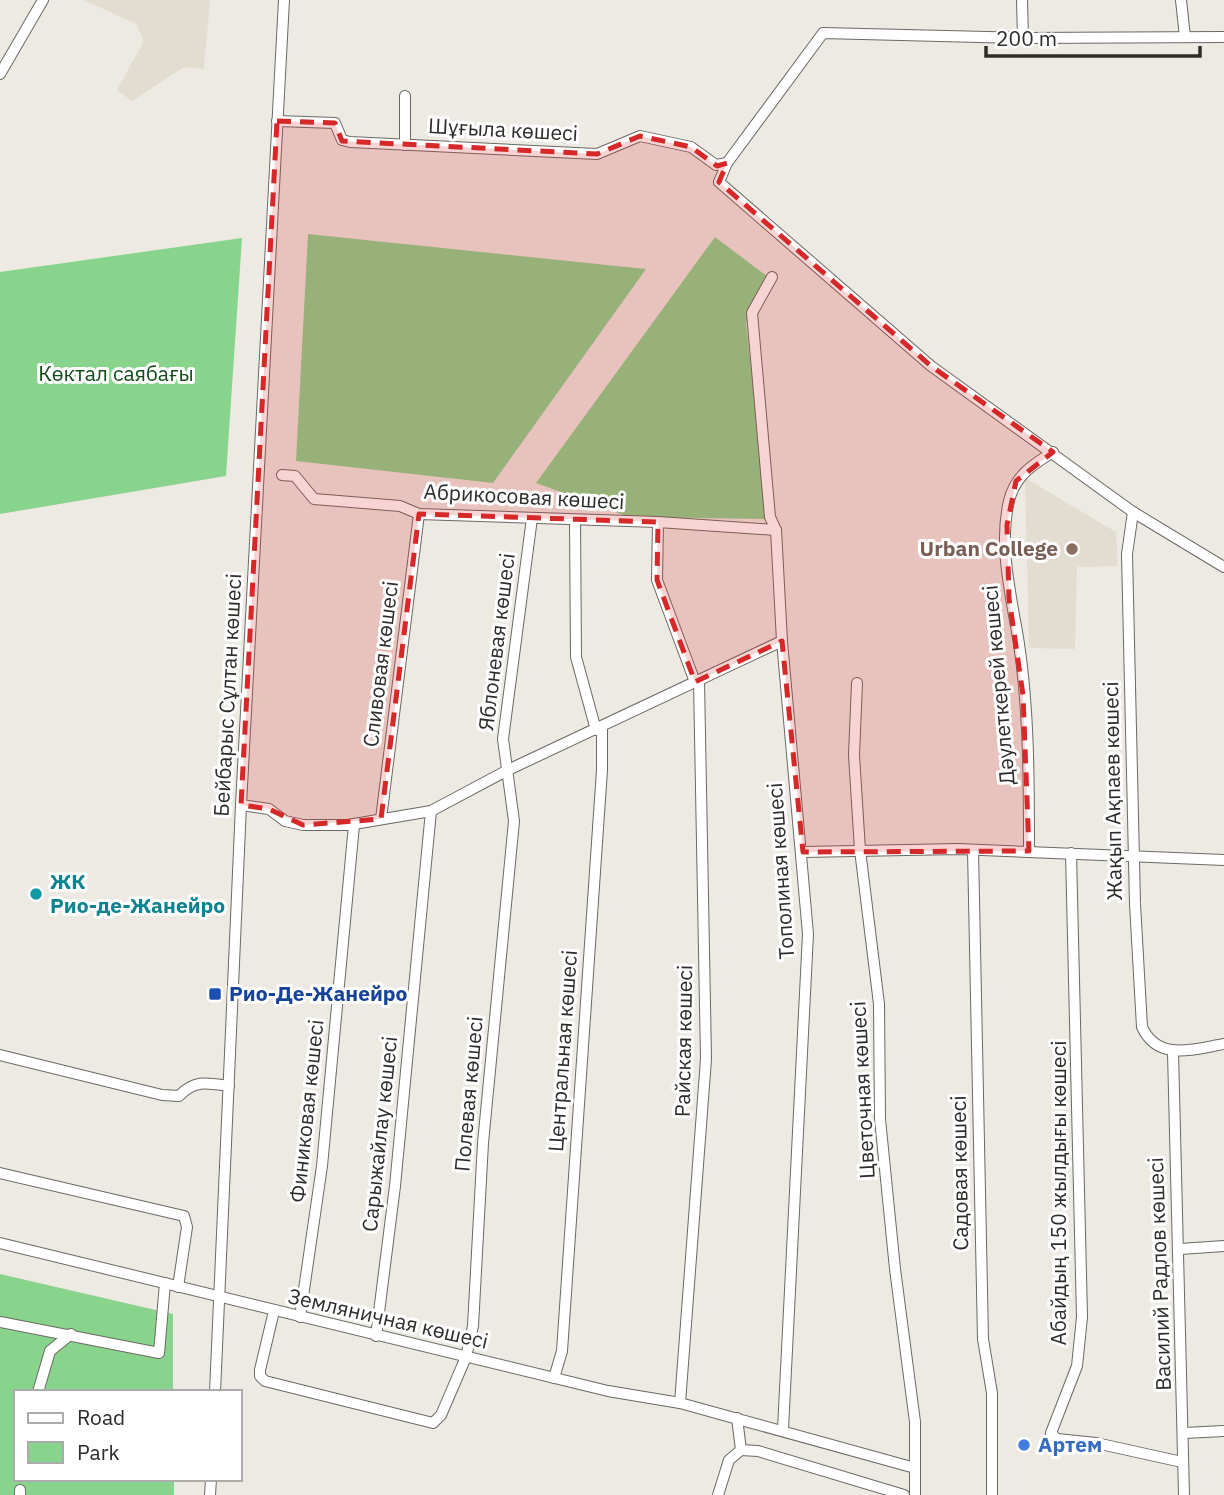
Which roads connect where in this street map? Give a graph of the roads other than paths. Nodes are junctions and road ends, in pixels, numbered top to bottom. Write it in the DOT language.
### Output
graph roads {
  1 [pos="43,0"];
  2 [pos="284,0"];
  3 [pos="1022,0"];
  4 [pos="1181,0"];
  5 [pos="1185,37"];
  6 [pos="1224,37"];
  7 [pos="1023,38"];
  8 [pos="0,74"];
  9 [pos="405,96"];
  10 [pos="277,121"];
  11 [pos="405,145"];
  12 [pos="727,163"];
  13 [pos="772,277"];
  14 [pos="1053,452"];
  15 [pos="282,475"];
  16 [pos="1133,512"];
  17 [pos="419,514"];
  18 [pos="532,518"];
  19 [pos="575,521"];
  20 [pos="658,522"];
  21 [pos="776,530"];
  22 [pos="1224,567"];
  23 [pos="782,641"];
  24 [pos="697,681"];
  25 [pos="858,684"];
  26 [pos="599,728"];
  27 [pos="508,770"];
  28 [pos="241,805"];
  29 [pos="431,811"];
  30 [pos="381,819"];
  31 [pos="354,825"];
  32 [pos="860,850"];
  33 [pos="973,850"];
  34 [pos="1029,851"];
  35 [pos="803,852"];
  36 [pos="1072,853"];
  37 [pos="1135,858"];
  38 [pos="1224,860"];
  39 [pos="1224,1044"];
  40 [pos="1173,1052"];
  41 [pos="0,1055"];
  42 [pos="229,1086"];
  43 [pos="0,1173"];
  44 [pos="0,1243"];
  45 [pos="1224,1246"];
  46 [pos="1180,1249"];
  47 [pos="166,1283"];
  48 [pos="178,1287"];
  49 [pos="220,1295"];
  50 [pos="274,1311"];
  51 [pos="300,1317"];
  52 [pos="0,1322"];
  53 [pos="71,1334"];
  54 [pos="376,1336"];
  55 [pos="466,1357"];
  56 [pos="554,1378"];
  57 [pos="39,1390"];
  58 [pos="215,1390"];
  59 [pos="680,1403"];
  60 [pos="737,1418"];
  61 [pos="783,1429"];
  62 [pos="1224,1431"];
  63 [pos="1184,1433"];
  64 [pos="741,1450"];
  65 [pos="1182,1462"];
  66 [pos="915,1468"];
  67 [pos="718,1495"];
  68 [pos="904,1495"];
  69 [pos="915,1495"];
  70 [pos="992,1495"];
  71 [pos="1184,1495"];
  1 -- 8 [label="street"];
  2 -- 10 [label="street, Бейбарыс Сұлтан көшесі"];
  3 -- 7 [label="street"];
  4 -- 5 [label="street"];
  5 -- 6 [label="street"];
  5 -- 7 [label="street"];
  7 -- 12 [label="street"];
  9 -- 11 [label="street"];
  10 -- 11 [label="street, Шұғыла көшесі"];
  10 -- 28 [label="street, Бейбарыс Сұлтан көшесі"];
  11 -- 12 [label="street, Шұғыла көшесі"];
  12 -- 14 [label="street"];
  13 -- 21 [label="street, Тополиная көшесі"];
  14 -- 16 [label="street"];
  14 -- 34 [label="street, Дәулеткерей көшесі"];
  15 -- 17 [label="street, Абрикосовая көшесі"];
  16 -- 22 [label="street"];
  16 -- 37 [label="street, Жақып Ақпаев көшесі"];
  17 -- 18 [label="street, Абрикосовая көшесі"];
  17 -- 30 [label="street, Сливовая көшесі"];
  18 -- 19 [label="street, Абрикосовая көшесі"];
  18 -- 27 [label="street, Яблоневая көшесі"];
  19 -- 20 [label="street, Абрикосовая көшесі"];
  19 -- 26 [label="street, Центральная көшесі"];
  20 -- 21 [label="street, Абрикосовая көшесі"];
  20 -- 24 [label="street, Райская көшесі"];
  21 -- 23 [label="street, Тополиная көшесі"];
  23 -- 24 [label="street"];
  23 -- 35 [label="street, Тополиная көшесі"];
  24 -- 26 [label="street"];
  24 -- 59 [label="street, Райская көшесі"];
  25 -- 32 [label="street, Цветочная көшесі"];
  26 -- 27 [label="street"];
  26 -- 56 [label="street, Центральная көшесі"];
  27 -- 29 [label="street"];
  27 -- 55 [label="street, Полевая көшесі"];
  28 -- 31 [label="street"];
  28 -- 42 [label="street, Бейбарыс Сұлтан көшесі"];
  29 -- 30 [label="street"];
  29 -- 54 [label="street, Сарыжайлау көшесі"];
  30 -- 31 [label="street"];
  31 -- 51 [label="street, Финиковая көшесі"];
  32 -- 33 [label="street"];
  32 -- 35 [label="street"];
  32 -- 66 [label="street, Цветочная көшесі"];
  33 -- 34 [label="street"];
  33 -- 70 [label="street, Садовая көшесі"];
  34 -- 36 [label="street"];
  35 -- 61 [label="street, Тополиная көшесі"];
  36 -- 37 [label="street"];
  36 -- 65 [label="street, Абайдың 150 жылдығы көшесі"];
  37 -- 38 [label="street"];
  37 -- 40 [label="street, Жақып Ақпаев көшесі"];
  39 -- 40 [label="street"];
  40 -- 46 [label="street, Василий Радлов көшесі"];
  41 -- 42 [label="street"];
  42 -- 49 [label="street, Бейбарыс Сұлтан көшесі"];
  43 -- 48 [label="street"];
  44 -- 47 [label="street, Земляничная көшесі"];
  45 -- 46 [label="street"];
  46 -- 63 [label="street, Василий Радлов көшесі"];
  47 -- 48 [label="street, Земляничная көшесі"];
  47 -- 53 [label="street"];
  48 -- 49 [label="street, Земляничная көшесі"];
  49 -- 50 [label="street, Земляничная көшесі"];
  49 -- 58 [label="street, Бейбарыс Сұлтан көшесі"];
  50 -- 51 [label="street, Земляничная көшесі"];
  50 -- 55 [label="street, Полевая көшесі"];
  51 -- 54 [label="street, Земляничная көшесі"];
  52 -- 53 [label="street"];
  53 -- 57 [label="street"];
  54 -- 55 [label="street, Земляничная көшесі"];
  55 -- 56 [label="street, Земляничная көшесі"];
  56 -- 59 [label="street, Земляничная көшесі"];
  59 -- 60 [label="street, Земляничная көшесі"];
  60 -- 61 [label="street, Земляничная көшесі"];
  60 -- 64 [label="street"];
  61 -- 66 [label="street, Земляничная көшесі"];
  62 -- 63 [label="street"];
  63 -- 65 [label="street, Василий Радлов көшесі"];
  64 -- 67 [label="street"];
  64 -- 68 [label="street"];
  65 -- 71 [label="street, Василий Радлов көшесі"];
  66 -- 69 [label="street, Цветочная көшесі"];
}
